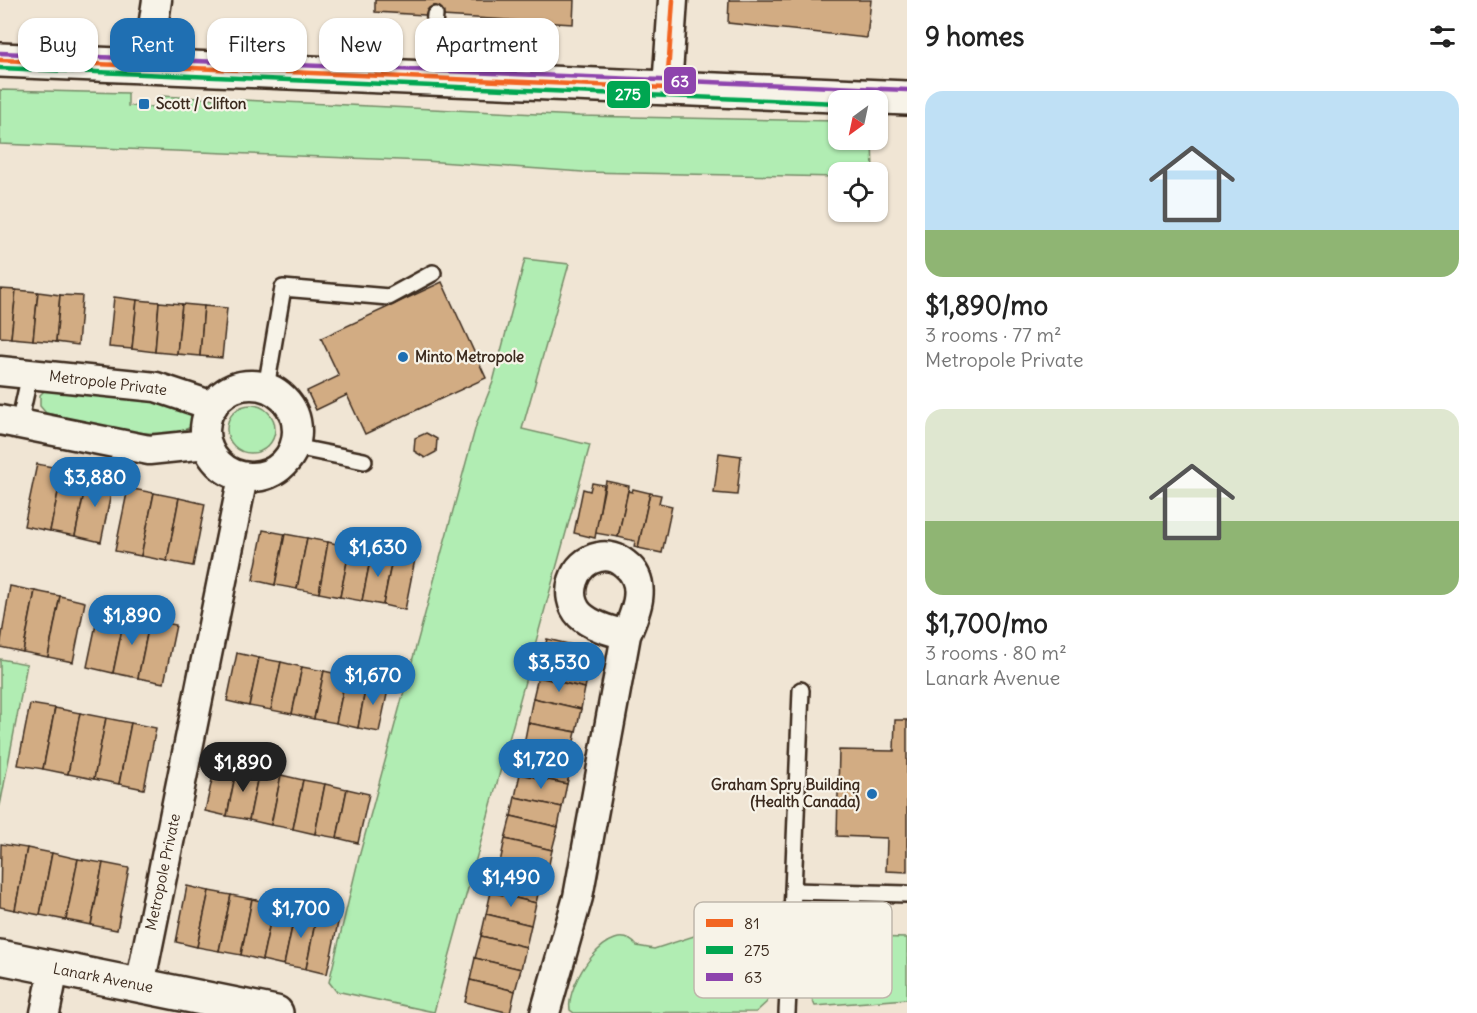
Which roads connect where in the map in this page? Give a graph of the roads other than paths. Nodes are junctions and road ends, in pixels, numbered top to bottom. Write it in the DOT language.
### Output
graph roads {
  1 [pos="157,0"];
  2 [pos="673,0"];
  3 [pos="435,15"];
  4 [pos="154,18"];
  5 [pos="0,60"];
  6 [pos="110,65"];
  7 [pos="195,69"];
  8 [pos="429,79"];
  9 [pos="667,88"];
  10 [pos="907,98"];
  11 [pos="433,273"];
  12 [pos="0,371"];
  13 [pos="30,374"];
  14 [pos="266,388"];
  15 [pos="213,406"];
  16 [pos="10,422"];
  17 [pos="207,444"];
  18 [pos="295,447"];
  19 [pos="364,461"];
  20 [pos="243,477"];
  21 [pos="626,635"];
  22 [pos="801,690"];
  23 [pos="793,891"];
  24 [pos="907,894"];
  25 [pos="792,902"];
  26 [pos="0,957"];
  27 [pos="54,969"];
  28 [pos="140,985"];
  29 [pos="788,998"];
  30 [pos="45,1013"];
  31 [pos="276,1013"];
  32 [pos="545,1013"];
  33 [pos="787,1013"];
  1 -- 4 [label="street"];
  2 -- 9 [label="street"];
  3 -- 8 [label="lane"];
  5 -- 6 [label="main road"];
  7 -- 8 [label="main road"];
  8 -- 9 [label="main road"];
  9 -- 10 [label="main road"];
  11 -- 14 [label="lane"];
  12 -- 13 [label="street, Metropole Private"];
  13 -- 15 [label="street, Metropole Private"];
  13 -- 16 [label="lane"];
  14 -- 15 [label="street"];
  14 -- 18 [label="street"];
  15 -- 17 [label="street"];
  16 -- 17 [label="street"];
  17 -- 20 [label="street"];
  18 -- 19 [label="lane"];
  18 -- 20 [label="street"];
  20 -- 28 [label="street, Metropole Private"];
  21 -- 32 [label="street"];
  22 -- 23 [label="lane"];
  23 -- 24 [label="lane"];
  23 -- 25 [label="lane"];
  26 -- 27 [label="main road, Lanark Avenue"];
  27 -- 28 [label="main road, Lanark Avenue"];
  27 -- 30 [label="street"];
  28 -- 31 [label="main road, Lanark Avenue"];
  29 -- 33 [label="lane"];
}
